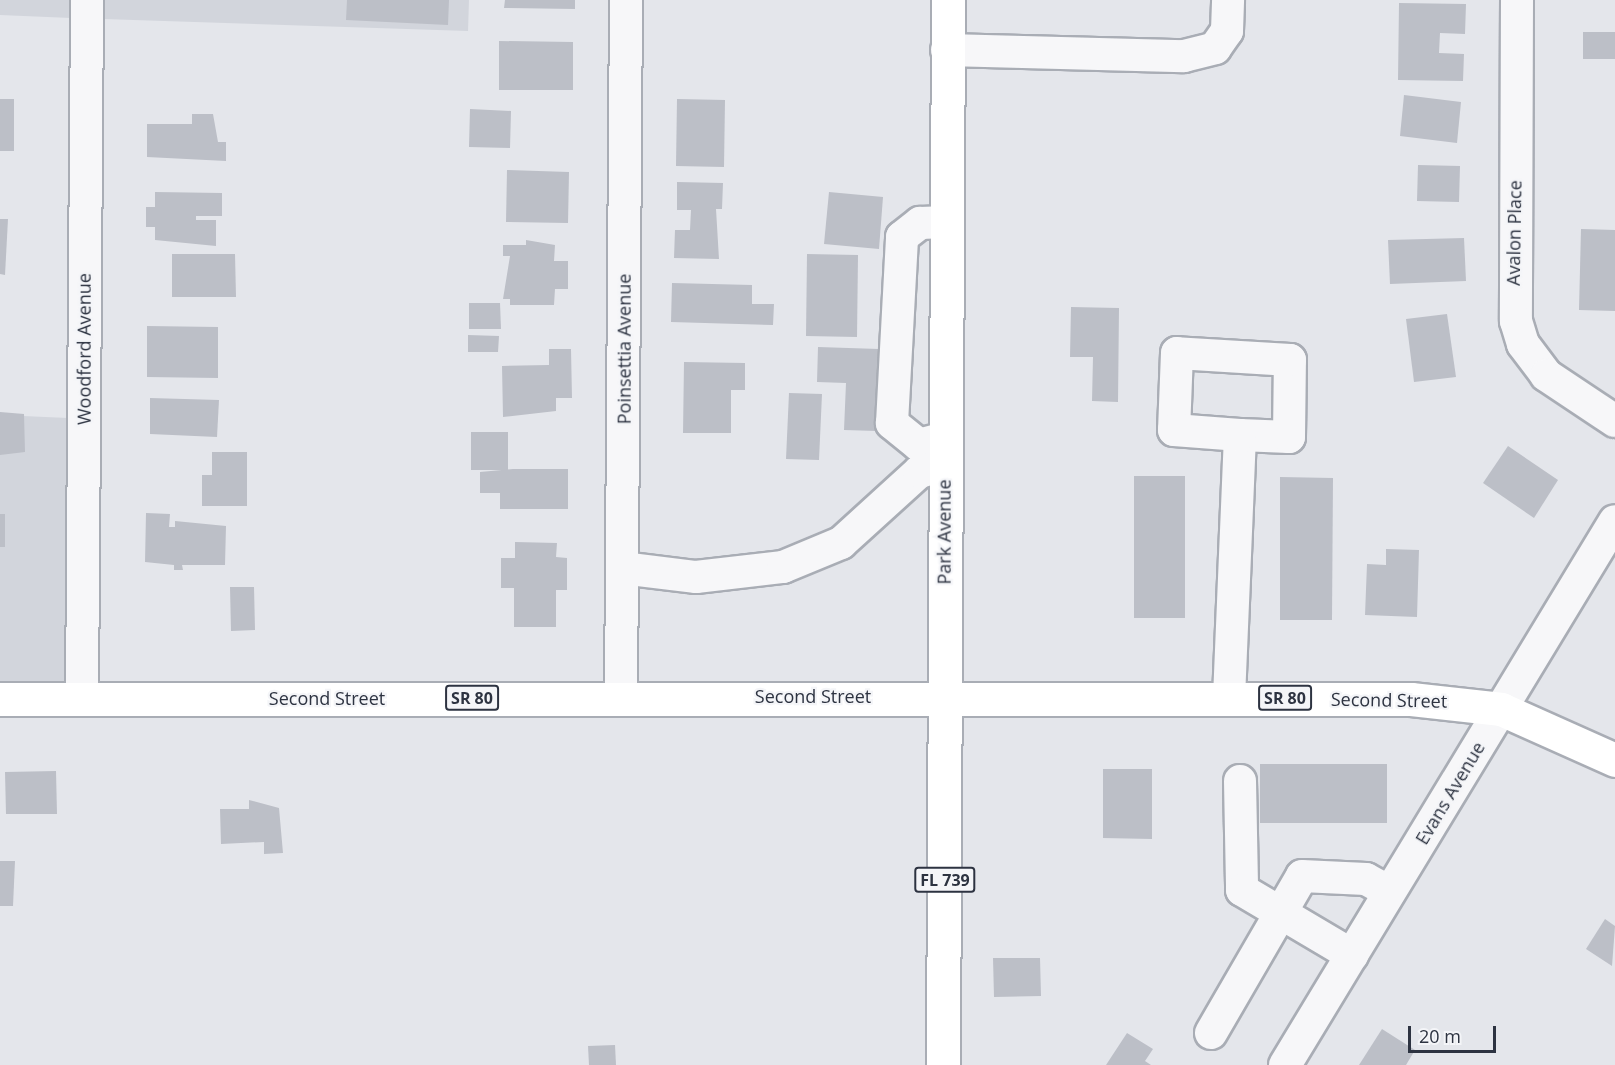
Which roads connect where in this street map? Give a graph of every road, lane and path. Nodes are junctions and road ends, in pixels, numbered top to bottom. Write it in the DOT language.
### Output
graph roads {
  1 [pos="87,0"];
  2 [pos="626,0"];
  3 [pos="948,0"];
  4 [pos="1228,0"];
  5 [pos="1517,0"];
  6 [pos="947,51"];
  7 [pos="947,222"];
  8 [pos="1615,421"];
  9 [pos="1240,435"];
  10 [pos="945,451"];
  11 [pos="1615,522"];
  12 [pos="622,568"];
  13 [pos="944,696"];
  14 [pos="621,698"];
  15 [pos="1229,698"];
  16 [pos="0,699"];
  17 [pos="82,699"];
  18 [pos="1501,709"];
  19 [pos="1615,760"];
  20 [pos="1240,781"];
  21 [pos="1389,892"];
  22 [pos="1281,912"];
  23 [pos="1352,955"];
  24 [pos="1211,1033"];
  25 [pos="943,1065"];
  26 [pos="1285,1065"];
  1 -- 17 [label="street, Woodford Avenue"];
  2 -- 12 [label="street, Poinsettia Avenue"];
  3 -- 6 [label="main road, Park Avenue"];
  4 -- 6 [label="street"];
  5 -- 8 [label="street, Avalon Place"];
  6 -- 7 [label="main road, Park Avenue"];
  7 -- 10 [label="main road, Park Avenue"];
  7 -- 10 [label="street"];
  9 -- 15 [label="street"];
  10 -- 12 [label="street"];
  10 -- 13 [label="main road, Park Avenue"];
  11 -- 18 [label="street, Evans Avenue"];
  12 -- 14 [label="street, Poinsettia Avenue"];
  13 -- 14 [label="main road, Second Street / SR 80"];
  13 -- 15 [label="main road, Second Street / SR 80"];
  13 -- 25 [label="main road, Park Avenue / FL 739"];
  14 -- 17 [label="main road, Second Street / SR 80"];
  15 -- 18 [label="main road, Second Street / SR 80"];
  16 -- 17 [label="main road, Second Street / SR 80"];
  18 -- 19 [label="main road, Second Street / SR 80"];
  18 -- 21 [label="street, Evans Avenue"];
  20 -- 22 [label="street"];
  21 -- 22 [label="street"];
  21 -- 23 [label="street, Evans Avenue"];
  22 -- 23 [label="street"];
  22 -- 24 [label="street"];
  23 -- 26 [label="street, Evans Avenue"];
}
